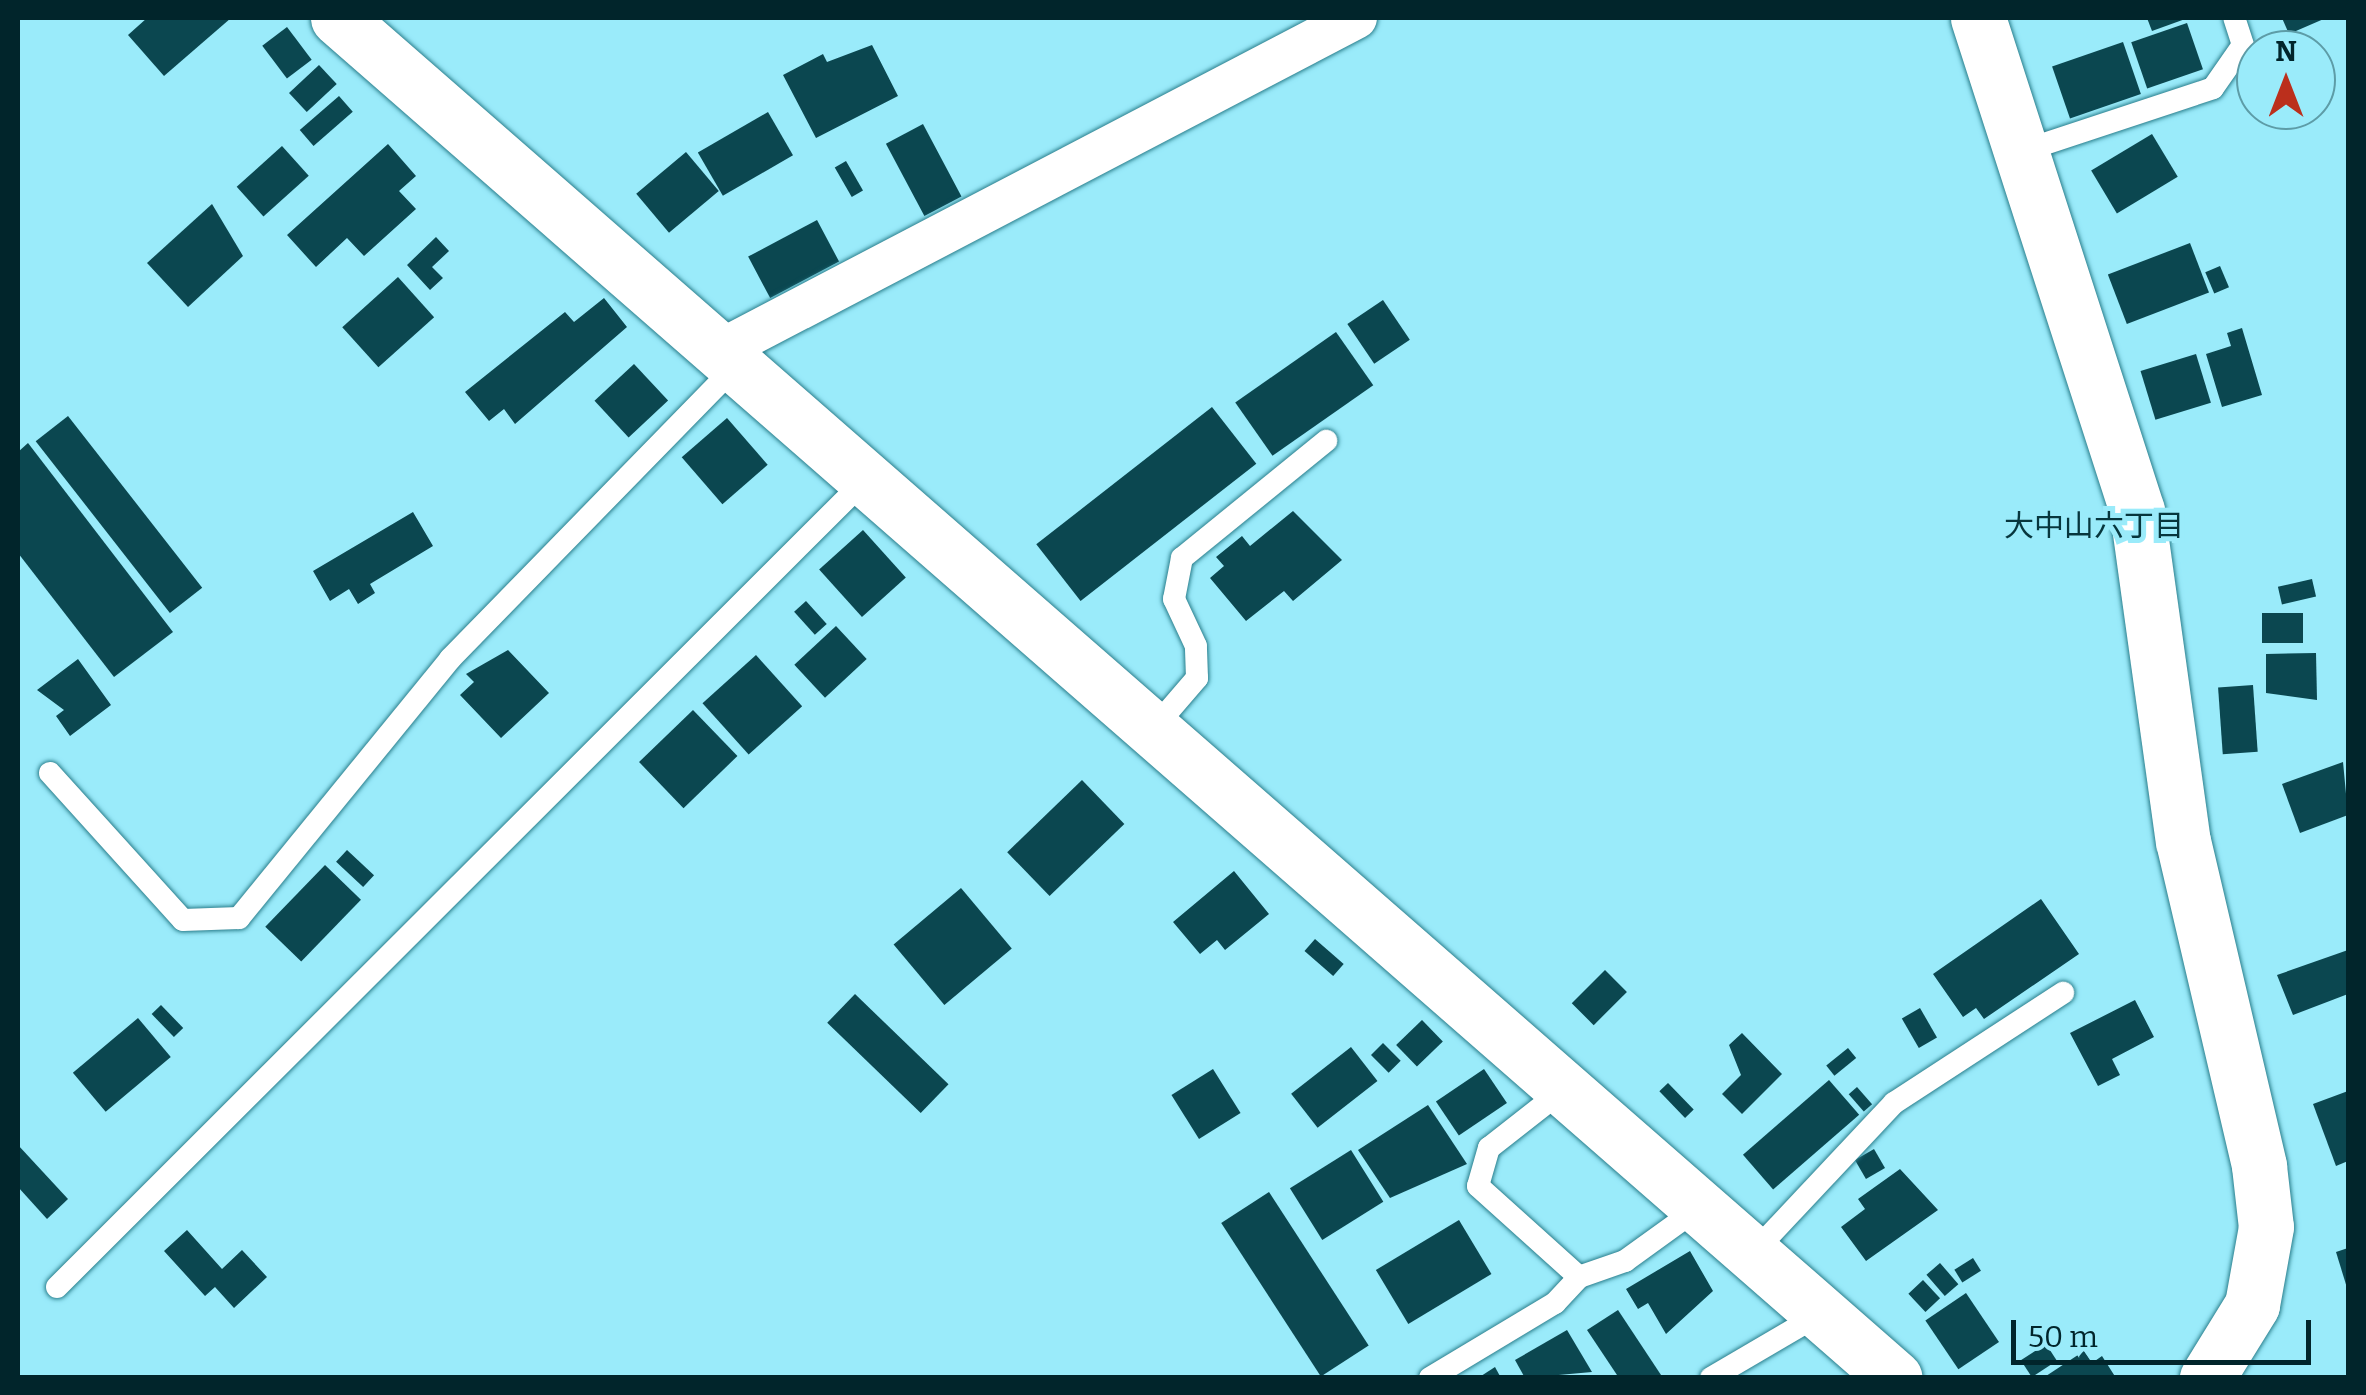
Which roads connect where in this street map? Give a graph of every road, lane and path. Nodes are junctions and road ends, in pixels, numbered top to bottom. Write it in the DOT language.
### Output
graph roads {
  1 [pos="338,18"];
  2 [pos="1356,18"];
  3 [pos="1978,18"];
  4 [pos="2234,18"];
  5 [pos="2020,152"];
  6 [pos="726,359"];
  7 [pos="1326,442"];
  8 [pos="867,478"];
  9 [pos="1154,728"];
  10 [pos="50,773"];
  11 [pos="2063,993"];
  12 [pos="1566,1088"];
  13 [pos="1702,1205"];
  14 [pos="1756,1251"];
  15 [pos="1580,1278"];
  16 [pos="57,1288"];
  17 [pos="1822,1313"];
  18 [pos="1430,1378"];
  19 [pos="1710,1378"];
  20 [pos="1895,1378"];
  21 [pos="2208,1378"];
  1 -- 6 [label="street"];
  2 -- 6 [label="street"];
  3 -- 5 [label="street"];
  4 -- 5 [label="lane"];
  5 -- 21 [label="street"];
  6 -- 8 [label="street"];
  6 -- 10 [label="lane"];
  7 -- 9 [label="lane"];
  8 -- 9 [label="street"];
  8 -- 16 [label="lane"];
  9 -- 12 [label="street"];
  11 -- 14 [label="lane"];
  12 -- 13 [label="street"];
  12 -- 15 [label="lane"];
  13 -- 14 [label="street"];
  13 -- 15 [label="lane"];
  14 -- 17 [label="street"];
  15 -- 18 [label="lane"];
  17 -- 19 [label="lane"];
  17 -- 20 [label="street"];
}
